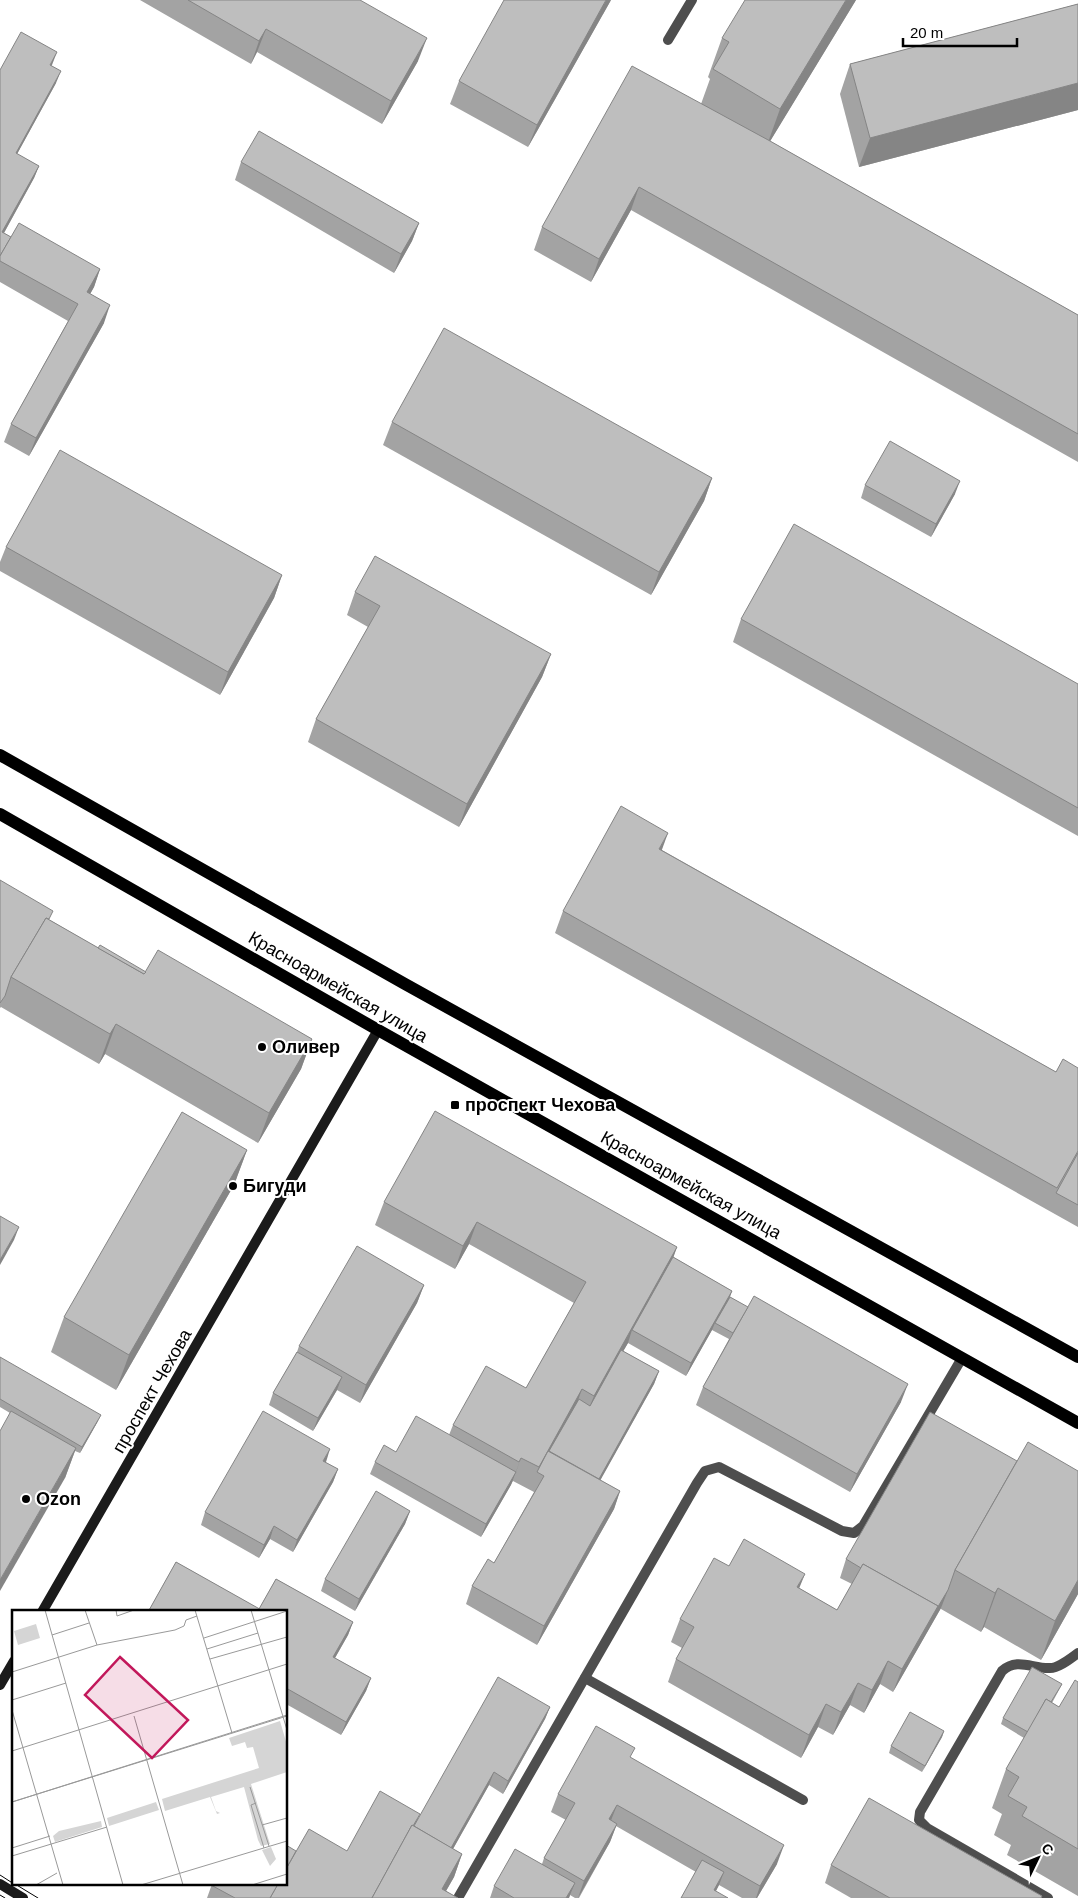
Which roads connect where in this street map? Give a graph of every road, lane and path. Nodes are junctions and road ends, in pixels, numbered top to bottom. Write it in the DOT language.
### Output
graph roads {
  1 [pos="692,0"];
  2 [pos="668,40"];
  3 [pos="0,755"];
  4 [pos="0,814"];
  5 [pos="378,1030"];
  6 [pos="1078,1357"];
  7 [pos="962,1358"];
  8 [pos="1078,1423"];
  9 [pos="43,1610"];
  10 [pos="1078,1653"];
  11 [pos="12,1664"];
  12 [pos="1052,1668"];
  13 [pos="585,1678"];
  14 [pos="1045,1682"];
  15 [pos="0,1685"];
  16 [pos="803,1800"];
  17 [pos="0,1884"];
  18 [pos="23,1898"];
  19 [pos="458,1898"];
  20 [pos="1048,1898"];
  1 -- 2 [label="lane"];
  3 -- 6 [label="main road, Красноармейская улица"];
  4 -- 5 [label="main road, Красноармейская улица"];
  5 -- 7 [label="main road, Красноармейская улица"];
  5 -- 9 [label="street, проспект Чехова"];
  7 -- 8 [label="main road, Красноармейская улица"];
  7 -- 13 [label="lane"];
  10 -- 12 [label="lane"];
  11 -- 15 [label="street"];
  12 -- 14 [label="lane"];
  12 -- 20 [label="lane"];
  13 -- 16 [label="lane"];
  13 -- 19 [label="lane"];
  17 -- 18 [label="street"];
}
